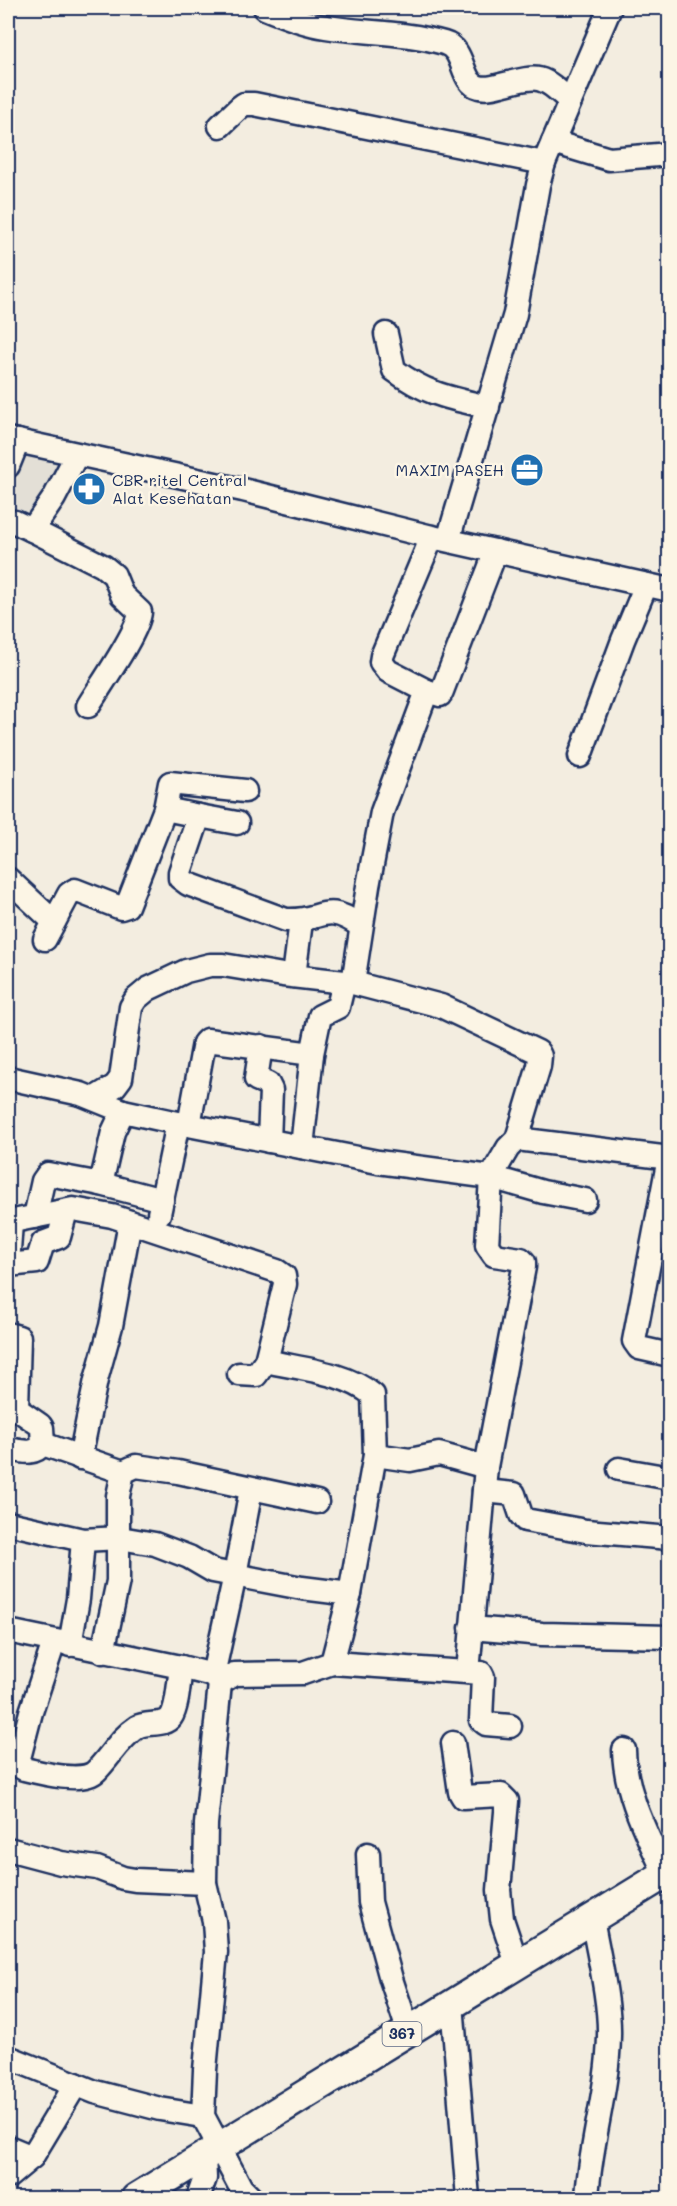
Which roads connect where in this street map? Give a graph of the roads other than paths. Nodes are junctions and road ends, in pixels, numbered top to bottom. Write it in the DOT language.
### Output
graph roads {
  1 [pos="265,8"];
  2 [pos="610,8"];
  3 [pos="570,101"];
  4 [pos="220,126"];
  5 [pos="553,142"];
  6 [pos="669,154"];
  7 [pos="543,163"];
  8 [pos="386,334"];
  9 [pos="488,407"];
  10 [pos="13,440"];
  11 [pos="76,456"];
  12 [pos="8,466"];
  13 [pos="8,521"];
  14 [pos="32,530"];
  15 [pos="440,538"];
  16 [pos="496,551"];
  17 [pos="646,585"];
  18 [pos="669,590"];
  19 [pos="427,691"];
  20 [pos="88,706"];
  21 [pos="580,756"];
  22 [pos="245,791"];
  23 [pos="165,809"];
  24 [pos="199,816"];
  25 [pos="237,823"];
  26 [pos="8,879"];
  27 [pos="301,921"];
  28 [pos="361,926"];
  29 [pos="294,976"];
  30 [pos="348,983"];
  31 [pos="261,1046"];
  32 [pos="312,1054"];
  33 [pos="8,1078"];
  34 [pos="95,1098"];
  35 [pos="123,1111"];
  36 [pos="184,1124"];
  37 [pos="517,1139"];
  38 [pos="269,1142"];
  39 [pos="302,1147"];
  40 [pos="669,1158"];
  41 [pos="491,1177"];
  42 [pos="101,1184"];
  43 [pos="162,1200"];
  44 [pos="585,1200"];
  45 [pos="66,1211"];
  46 [pos="35,1217"];
  47 [pos="130,1222"];
  48 [pos="9,1224"];
  49 [pos="156,1231"];
  50 [pos="8,1264"];
  51 [pos="8,1334"];
  52 [pos="669,1355"];
  53 [pos="266,1361"];
  54 [pos="240,1374"];
  55 [pos="43,1444"];
  56 [pos="8,1449"];
  57 [pos="375,1455"];
  58 [pos="80,1458"];
  59 [pos="486,1467"];
  60 [pos="619,1469"];
  61 [pos="123,1472"];
  62 [pos="669,1478"];
  63 [pos="251,1489"];
  64 [pos="484,1491"];
  65 [pos="317,1502"];
  66 [pos="8,1523"];
  67 [pos="120,1538"];
  68 [pos="669,1538"];
  69 [pos="83,1540"];
  70 [pos="235,1575"];
  71 [pos="350,1594"];
  72 [pos="471,1628"];
  73 [pos="8,1631"];
  74 [pos="669,1637"];
  75 [pos="62,1643"];
  76 [pos="103,1652"];
  77 [pos="332,1663"];
  78 [pos="181,1667"];
  79 [pos="468,1672"];
  80 [pos="217,1679"];
  81 [pos="510,1726"];
  82 [pos="453,1743"];
  83 [pos="624,1750"];
  84 [pos="8,1849"];
  85 [pos="368,1854"];
  86 [pos="667,1872"];
  87 [pos="205,1882"];
  88 [pos="592,1918"];
  89 [pos="516,1964"];
  90 [pos="452,2004"];
  91 [pos="408,2031"];
  92 [pos="8,2057"];
  93 [pos="76,2084"];
  94 [pos="202,2116"];
  95 [pos="8,2147"];
  96 [pos="212,2151"];
  97 [pos="32,2157"];
  98 [pos="8,2177"];
  99 [pos="136,2199"];
  100 [pos="198,2199"];
  101 [pos="251,2199"];
  102 [pos="468,2199"];
  103 [pos="587,2199"];
  1 -- 3 [label="street"];
  2 -- 3 [label="street"];
  3 -- 5 [label="street"];
  4 -- 7 [label="street"];
  5 -- 6 [label="street"];
  5 -- 7 [label="street"];
  7 -- 9 [label="street"];
  8 -- 9 [label="street"];
  9 -- 15 [label="street"];
  10 -- 11 [label="street"];
  10 -- 12 [label="street"];
  11 -- 14 [label="street"];
  11 -- 15 [label="street"];
  13 -- 14 [label="street"];
  14 -- 20 [label="street"];
  15 -- 16 [label="street"];
  15 -- 19 [label="street"];
  16 -- 17 [label="street"];
  16 -- 19 [label="street"];
  17 -- 18 [label="street"];
  17 -- 21 [label="street"];
  19 -- 28 [label="street"];
  22 -- 23 [label="street"];
  23 -- 24 [label="street"];
  23 -- 26 [label="street"];
  24 -- 25 [label="street"];
  24 -- 27 [label="street"];
  27 -- 28 [label="street"];
  27 -- 29 [label="street"];
  28 -- 30 [label="street"];
  29 -- 30 [label="street"];
  29 -- 34 [label="street"];
  30 -- 32 [label="street"];
  30 -- 37 [label="street"];
  31 -- 32 [label="street"];
  31 -- 36 [label="street"];
  31 -- 38 [label="street"];
  32 -- 39 [label="street"];
  33 -- 34 [label="street"];
  34 -- 35 [label="street"];
  35 -- 36 [label="street"];
  35 -- 42 [label="street"];
  36 -- 38 [label="street"];
  36 -- 43 [label="street"];
  37 -- 40 [label="street"];
  37 -- 41 [label="street"];
  38 -- 39 [label="street"];
  39 -- 41 [label="street"];
  40 -- 52 [label="street"];
  41 -- 44 [label="street"];
  41 -- 59 [label="street"];
  42 -- 43 [label="street"];
  42 -- 46 [label="street"];
  43 -- 49 [label="street"];
  45 -- 46 [label="street"];
  45 -- 47 [label="street"];
  45 -- 50 [label="street"];
  46 -- 48 [label="street"];
  47 -- 49 [label="street"];
  47 -- 58 [label="street"];
  48 -- 50 [label="street"];
  49 -- 53 [label="street"];
  51 -- 55 [label="street"];
  53 -- 54 [label="street"];
  53 -- 57 [label="street"];
  55 -- 56 [label="street"];
  55 -- 58 [label="street"];
  57 -- 59 [label="street"];
  57 -- 71 [label="street"];
  58 -- 61 [label="street"];
  59 -- 64 [label="street"];
  60 -- 62 [label="street"];
  61 -- 63 [label="street"];
  61 -- 67 [label="street"];
  63 -- 65 [label="street"];
  63 -- 70 [label="street"];
  64 -- 68 [label="street"];
  64 -- 72 [label="street"];
  66 -- 69 [label="street"];
  67 -- 69 [label="street"];
  67 -- 70 [label="street"];
  67 -- 76 [label="street"];
  69 -- 75 [label="street"];
  70 -- 71 [label="street"];
  70 -- 80 [label="street"];
  71 -- 77 [label="street"];
  72 -- 74 [label="street"];
  72 -- 79 [label="street"];
  73 -- 75 [label="street"];
  75 -- 76 [label="street"];
  75 -- 78 [label="street"];
  76 -- 78 [label="street"];
  77 -- 79 [label="street"];
  77 -- 80 [label="street"];
  78 -- 80 [label="street"];
  79 -- 81 [label="street"];
  80 -- 87 [label="street"];
  82 -- 89 [label="street"];
  83 -- 86 [label="street"];
  84 -- 87 [label="street"];
  85 -- 91 [label="street"];
  86 -- 88 [label="main road, 367"];
  87 -- 94 [label="street"];
  88 -- 89 [label="main road, 367"];
  88 -- 103 [label="street"];
  89 -- 90 [label="main road, 367"];
  90 -- 91 [label="main road, 367"];
  90 -- 102 [label="street"];
  91 -- 96 [label="main road, 367"];
  92 -- 93 [label="street"];
  93 -- 94 [label="street"];
  93 -- 97 [label="street"];
  94 -- 96 [label="street"];
  95 -- 97 [label="street"];
  96 -- 99 [label="main road, 367"];
  96 -- 100 [label="street"];
  96 -- 101 [label="street"];
  97 -- 98 [label="street"];
}
